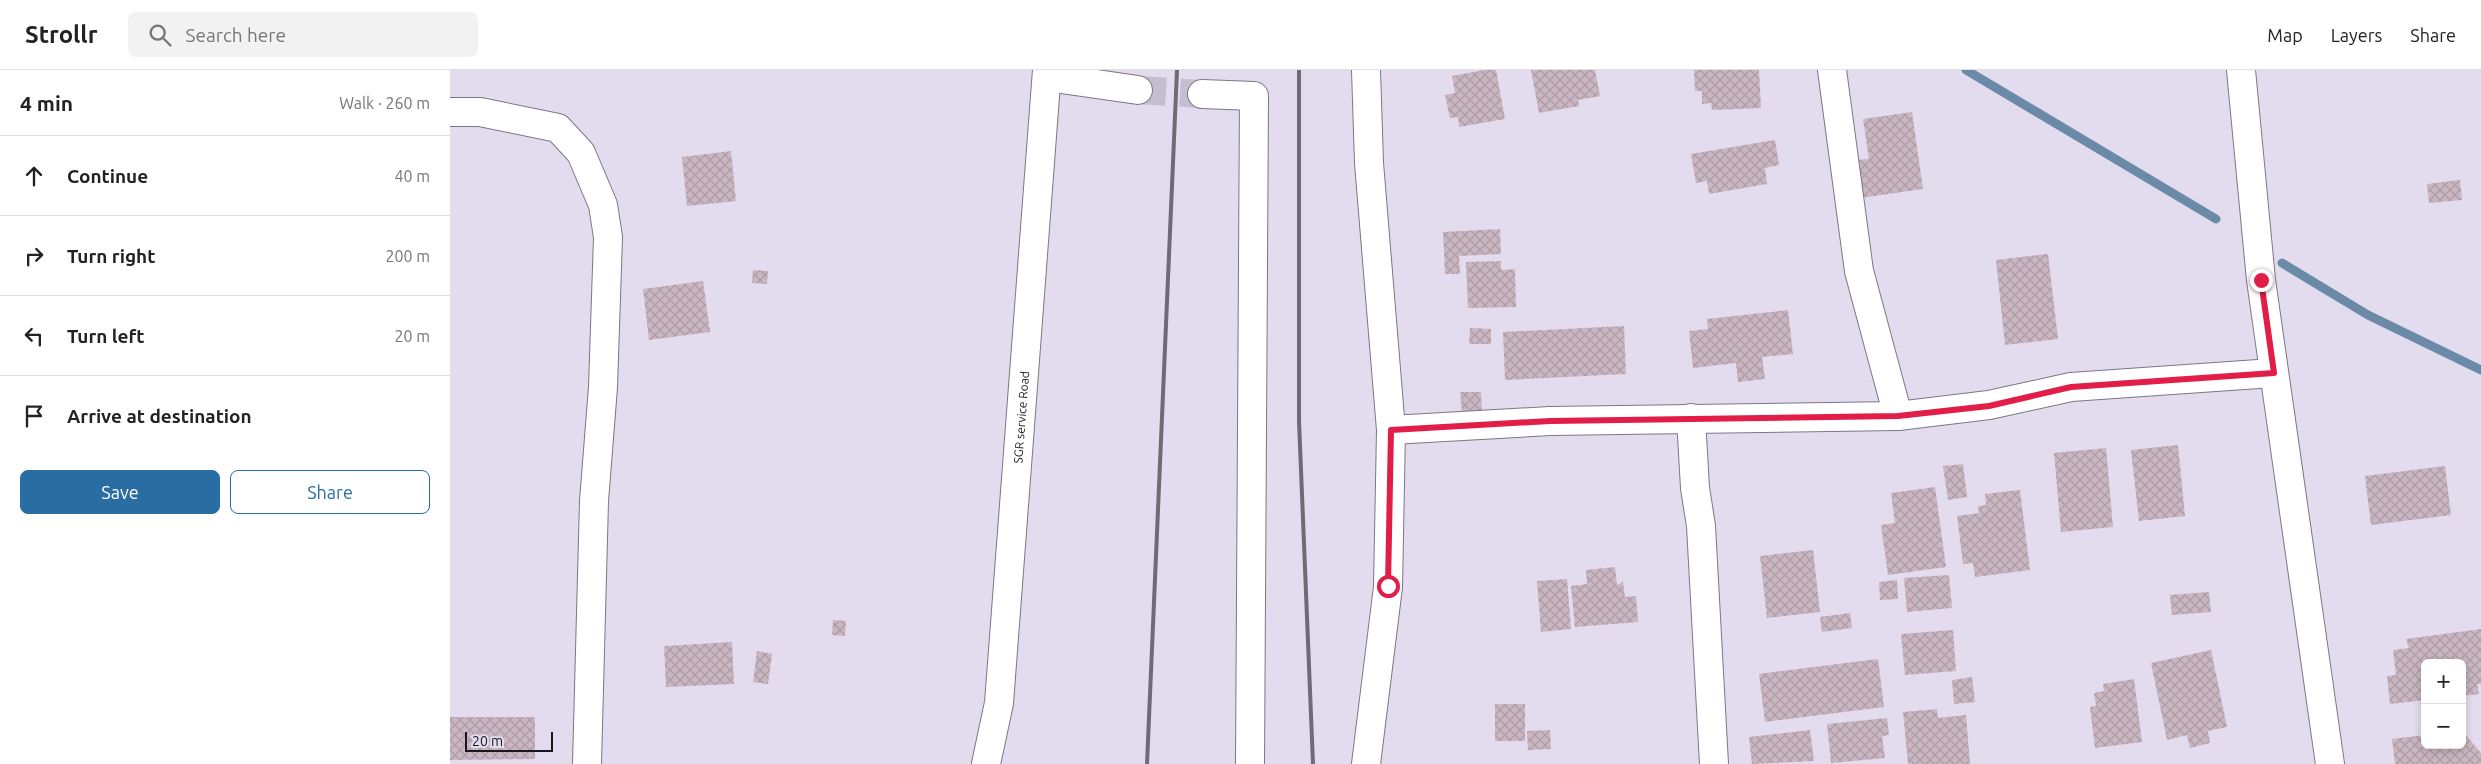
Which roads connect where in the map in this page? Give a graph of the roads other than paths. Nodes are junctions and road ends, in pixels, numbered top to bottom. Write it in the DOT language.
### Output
graph roads {
  1 [pos="1366,70"];
  2 [pos="1832,70"];
  3 [pos="2241,70"];
  4 [pos="1047,74"];
  5 [pos="1138,90"];
  6 [pos="1202,94"];
  7 [pos="450,112"];
  8 [pos="2274,373"];
  9 [pos="1898,416"];
  10 [pos="1691,418"];
  11 [pos="1391,430"];
  12 [pos="587,764"];
  13 [pos="986,764"];
  14 [pos="1250,764"];
  15 [pos="1366,764"];
  16 [pos="1714,764"];
  17 [pos="2330,764"];
  1 -- 11 [label="street"];
  2 -- 9 [label="street"];
  3 -- 8 [label="street"];
  4 -- 5 [label="street"];
  4 -- 13 [label="street, SGR service Road"];
  6 -- 14 [label="street"];
  7 -- 12 [label="street"];
  8 -- 9 [label="street"];
  8 -- 17 [label="street"];
  9 -- 10 [label="street"];
  10 -- 11 [label="street"];
  10 -- 16 [label="street"];
  11 -- 15 [label="street"];
}
